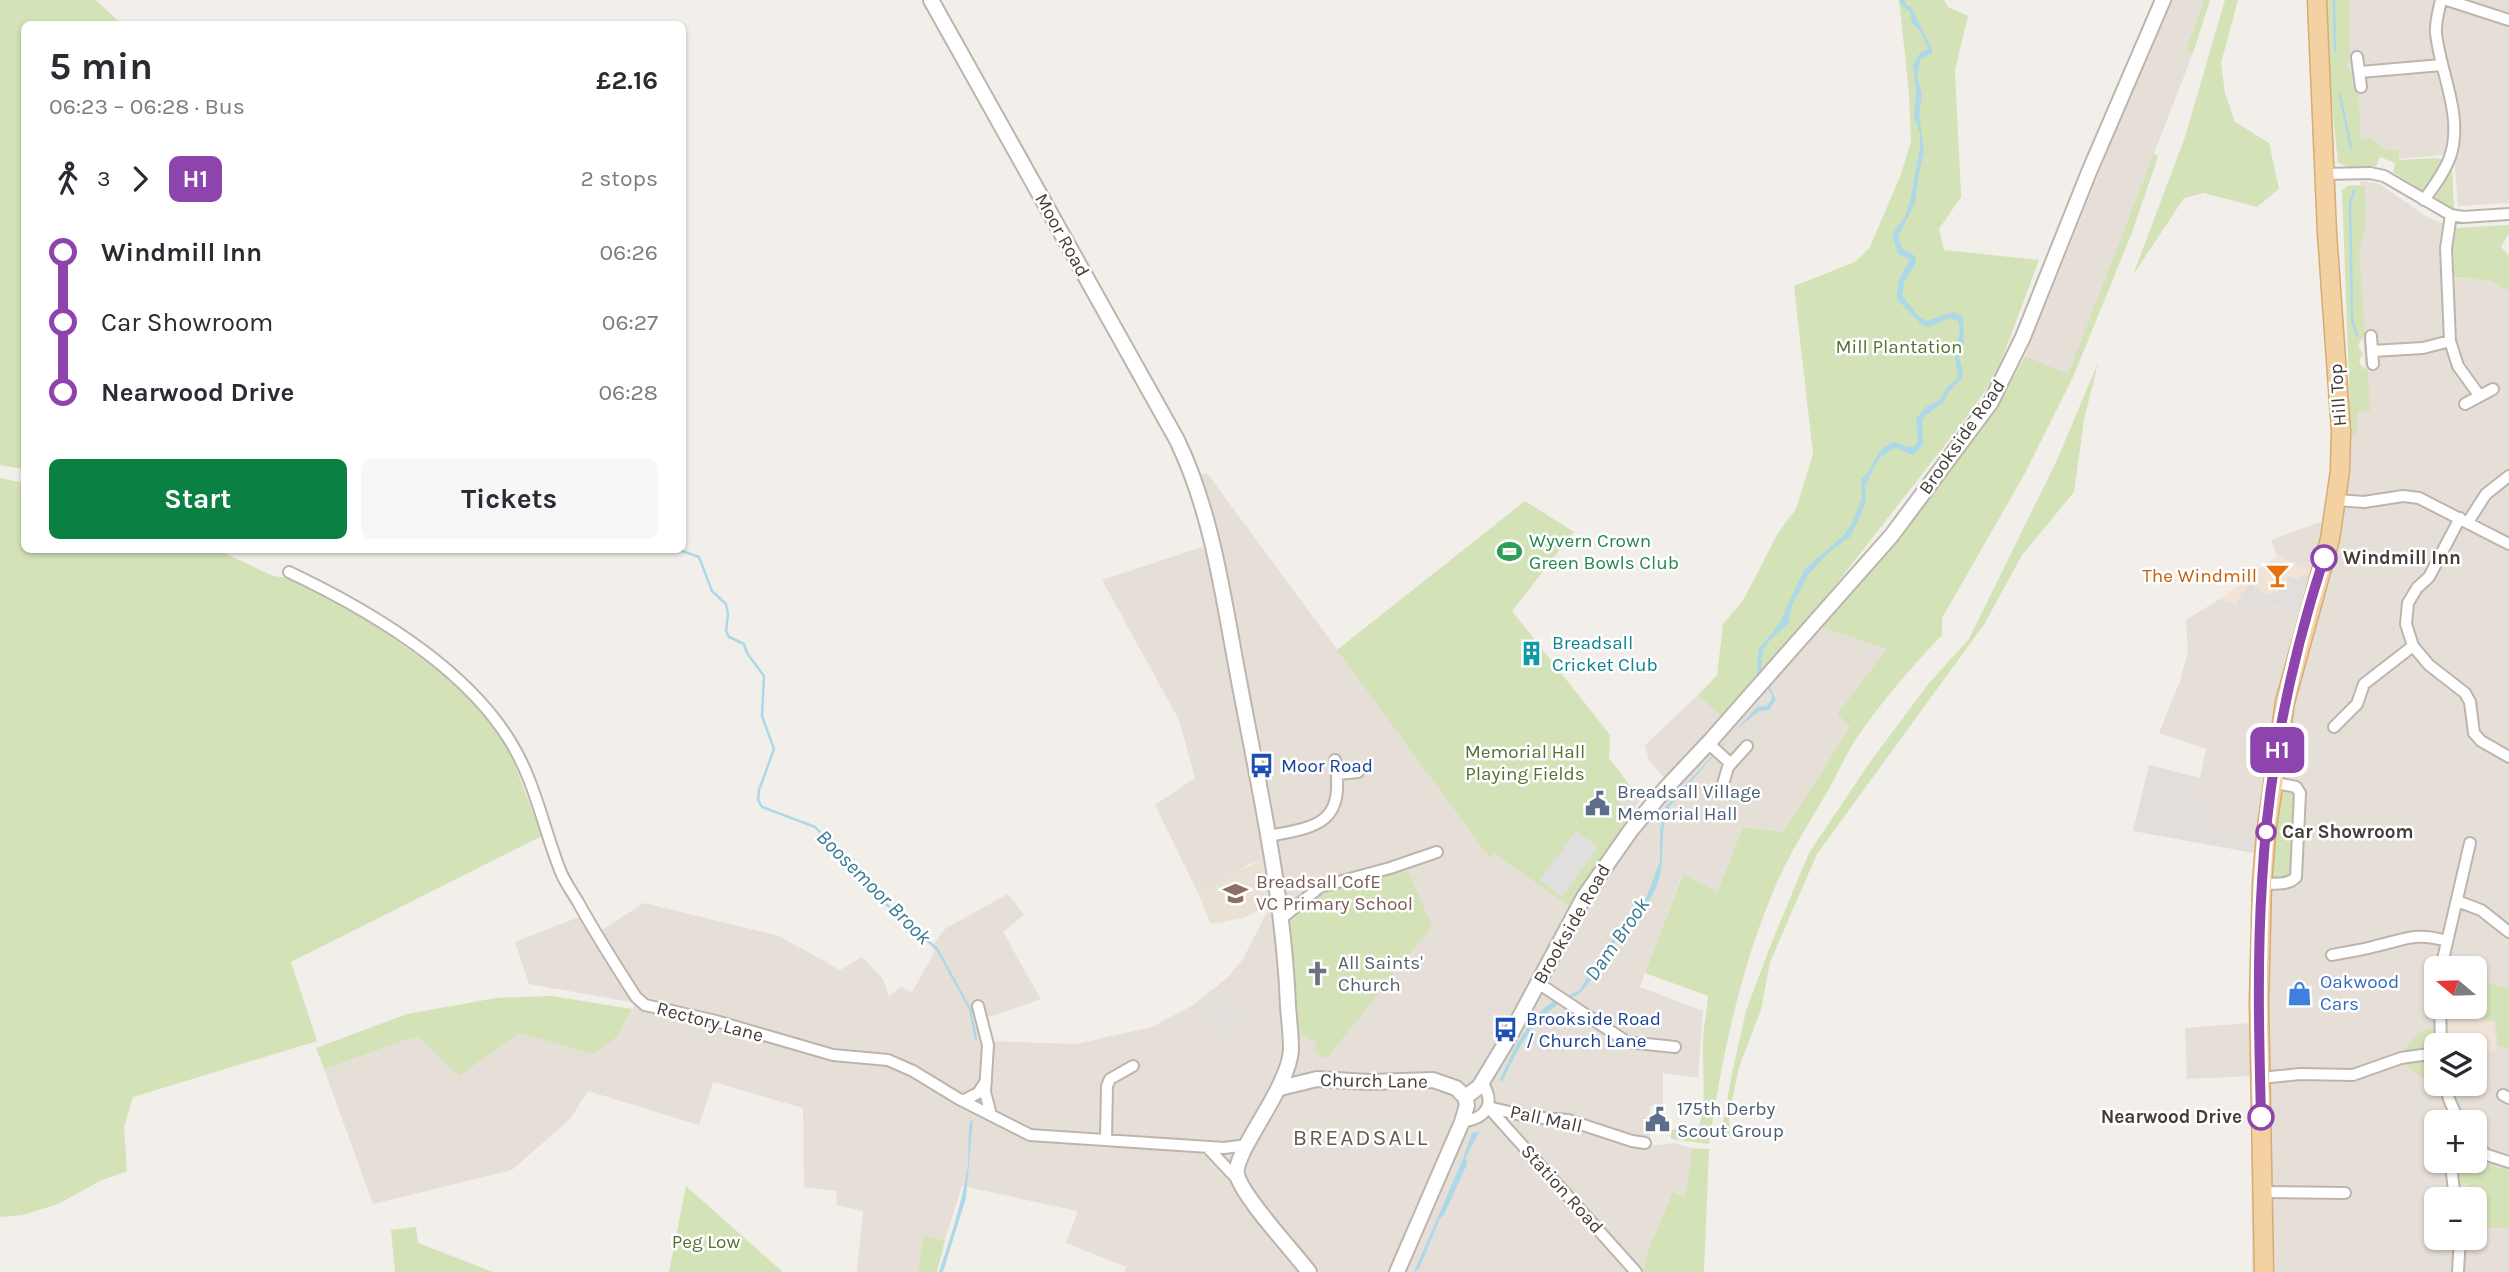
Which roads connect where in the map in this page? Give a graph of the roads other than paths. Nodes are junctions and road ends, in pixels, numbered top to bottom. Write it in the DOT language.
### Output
graph roads {
  1 [pos="930,0"];
  2 [pos="2163,0"];
  3 [pos="2317,0"];
  4 [pos="2441,0"];
  5 [pos="2447,0"];
  6 [pos="2509,20"];
  7 [pos="2357,57"];
  8 [pos="2442,65"];
  9 [pos="2360,72"];
  10 [pos="2361,87"];
  11 [pos="2324,174"];
  12 [pos="2424,200"];
  13 [pos="2509,214"];
  14 [pos="2451,215"];
  15 [pos="2371,336"];
  16 [pos="2450,341"];
  17 [pos="2372,351"];
  18 [pos="2373,364"];
  19 [pos="2493,389"];
  20 [pos="2479,395"];
  21 [pos="2465,404"];
  22 [pos="2509,476"];
  23 [pos="2337,500"];
  24 [pos="2464,520"];
  25 [pos="2509,544"];
  26 [pos="289,572"];
  27 [pos="2413,646"];
  28 [pos="2334,727"];
  29 [pos="1746,746"];
  30 [pos="1714,749"];
  31 [pos="2509,757"];
  32 [pos="1335,761"];
  33 [pos="1730,763"];
  34 [pos="1358,772"];
  35 [pos="1337,774"];
  36 [pos="2273,782"];
  37 [pos="1723,783"];
  38 [pos="1268,836"];
  39 [pos="2470,843"];
  40 [pos="1437,852"];
  41 [pos="2262,884"];
  42 [pos="2457,901"];
  43 [pos="1281,919"];
  44 [pos="2509,932"];
  45 [pos="2447,941"];
  46 [pos="2332,955"];
  47 [pos="2444,956"];
  48 [pos="1538,983"];
  49 [pos="978,1006"];
  50 [pos="1675,1048"];
  51 [pos="1291,1049"];
  52 [pos="2424,1055"];
  53 [pos="1133,1066"];
  54 [pos="2260,1077"];
  55 [pos="1317,1079"];
  56 [pos="986,1081"];
  57 [pos="1482,1082"];
  58 [pos="1280,1087"];
  59 [pos="1465,1097"];
  60 [pos="963,1101"];
  61 [pos="1488,1107"];
  62 [pos="991,1115"];
  63 [pos="1462,1122"];
  64 [pos="1106,1139"];
  65 [pos="1645,1143"];
  66 [pos="1247,1145"];
  67 [pos="1207,1147"];
  68 [pos="2487,1155"];
  69 [pos="2509,1162"];
  70 [pos="1239,1181"];
  71 [pos="2264,1192"];
  72 [pos="2345,1193"];
  73 [pos="2459,1250"];
  74 [pos="1309,1272"];
  75 [pos="1398,1272"];
  76 [pos="1636,1272"];
  77 [pos="2264,1272"];
  78 [pos="2458,1272"];
  1 -- 38 [label="street, Moor Road"];
  2 -- 30 [label="street, Brookside Road"];
  3 -- 11 [label="main road, Hill Top"];
  4 -- 8 [label="street"];
  5 -- 6 [label="street"];
  7 -- 9 [label="street"];
  8 -- 9 [label="street"];
  8 -- 12 [label="street"];
  9 -- 10 [label="street"];
  11 -- 12 [label="street"];
  11 -- 23 [label="main road, Hill Top"];
  12 -- 14 [label="street"];
  13 -- 14 [label="street"];
  14 -- 16 [label="street"];
  15 -- 17 [label="street"];
  16 -- 17 [label="street"];
  16 -- 20 [label="street"];
  17 -- 18 [label="street"];
  19 -- 20 [label="street"];
  20 -- 21 [label="street"];
  22 -- 24 [label="street"];
  23 -- 24 [label="street"];
  23 -- 36 [label="main road, Hill Top"];
  24 -- 25 [label="street"];
  24 -- 27 [label="street"];
  26 -- 60 [label="street, Rectory Lane"];
  27 -- 28 [label="street"];
  27 -- 31 [label="street"];
  29 -- 33 [label="street"];
  30 -- 33 [label="street"];
  30 -- 48 [label="street, Brookside Road"];
  32 -- 35 [label="street"];
  33 -- 37 [label="street"];
  34 -- 35 [label="street"];
  35 -- 38 [label="street"];
  36 -- 41 [label="main road, Hill Top"];
  36 -- 41 [label="street"];
  38 -- 43 [label="street, Moor Road"];
  39 -- 42 [label="street"];
  40 -- 43 [label="street"];
  41 -- 54 [label="main road, Hill Top"];
  42 -- 44 [label="street"];
  42 -- 45 [label="street"];
  43 -- 51 [label="street, Moor Road"];
  45 -- 46 [label="street"];
  45 -- 47 [label="street"];
  48 -- 50 [label="street"];
  48 -- 57 [label="street, Brookside Road"];
  49 -- 56 [label="street"];
  51 -- 55 [label="street"];
  51 -- 58 [label="street, Moor Road"];
  52 -- 54 [label="street"];
  53 -- 64 [label="street"];
  54 -- 71 [label="main road, Hill Top"];
  55 -- 58 [label="street, Church Lane"];
  55 -- 59 [label="street, Church Lane"];
  56 -- 60 [label="street"];
  56 -- 62 [label="street"];
  57 -- 59 [label="street, Brookside Road"];
  57 -- 61 [label="street, Station Road"];
  58 -- 66 [label="street, Moor Road"];
  59 -- 63 [label="street"];
  60 -- 62 [label="street, Rectory Lane"];
  61 -- 63 [label="street"];
  61 -- 65 [label="street, Pall Mall"];
  61 -- 76 [label="street, Station Road"];
  62 -- 64 [label="street, Rectory Lane"];
  63 -- 75 [label="street"];
  64 -- 67 [label="street, Rectory Lane"];
  66 -- 67 [label="street, Rectory Lane"];
  66 -- 70 [label="street"];
  67 -- 70 [label="street"];
  68 -- 69 [label="street"];
  70 -- 74 [label="street"];
  71 -- 72 [label="street"];
  71 -- 77 [label="main road, Hill Top"];
  73 -- 78 [label="street"];
}
